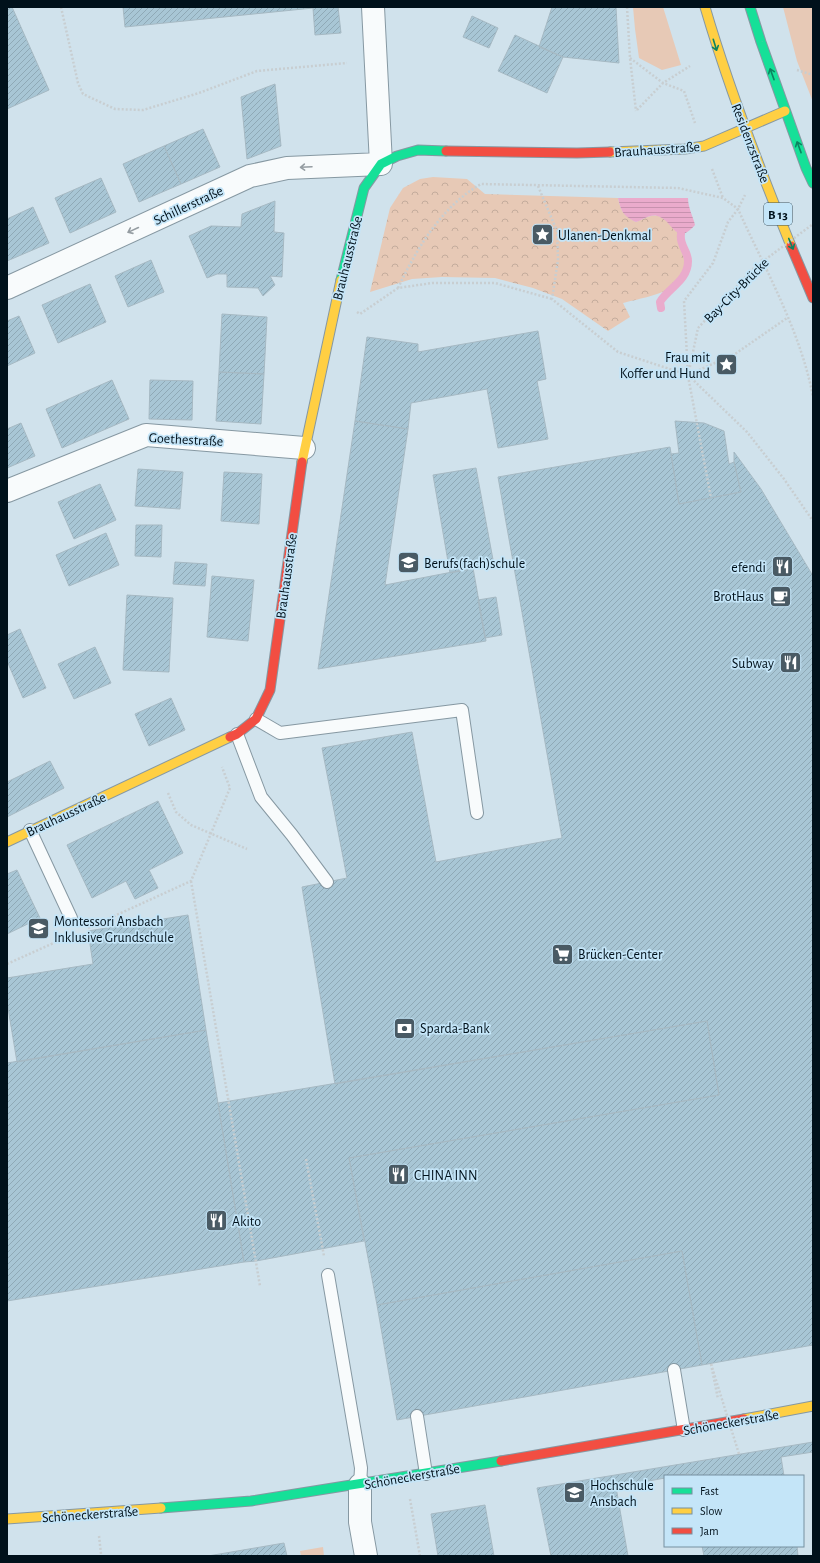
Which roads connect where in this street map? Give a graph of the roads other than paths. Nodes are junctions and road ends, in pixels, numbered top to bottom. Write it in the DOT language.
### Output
graph roads {
  1 [pos="373,7"];
  2 [pos="705,7"];
  3 [pos="750,7"];
  4 [pos="785,111"];
  5 [pos="744,130"];
  6 [pos="381,164"];
  7 [pos="813,183"];
  8 [pos="7,288"];
  9 [pos="813,298"];
  10 [pos="304,448"];
  11 [pos="7,491"];
  12 [pos="256,719"];
  13 [pos="237,734"];
  14 [pos="477,813"];
  15 [pos="30,830"];
  16 [pos="7,842"];
  17 [pos="327,882"];
  18 [pos="71,918"];
  19 [pos="328,1274"];
  20 [pos="674,1370"];
  21 [pos="813,1406"];
  22 [pos="417,1416"];
  23 [pos="684,1430"];
  24 [pos="426,1474"];
  25 [pos="360,1485"];
  26 [pos="7,1519"];
  27 [pos="366,1556"];
  1 -- 6 [label="street"];
  2 -- 5 [label="main road, Residenzstraße / B 13, one-way"];
  4 -- 3 [label="main road, one-way"];
  4 -- 5 [label="main road, Brauhausstraße"];
  7 -- 4 [label="main road, one-way"];
  5 -- 6 [label="main road, Brauhausstraße"];
  5 -- 9 [label="main road, Residenzstraße / B 13, one-way"];
  6 -- 8 [label="street, Schillerstraße, one-way"];
  6 -- 10 [label="main road, Brauhausstraße"];
  10 -- 11 [label="street, Goethestraße"];
  10 -- 12 [label="main road, Brauhausstraße"];
  12 -- 13 [label="main road, Brauhausstraße"];
  12 -- 14 [label="lane"];
  13 -- 15 [label="main road, Brauhausstraße"];
  13 -- 17 [label="lane"];
  15 -- 16 [label="main road, Brauhausstraße"];
  15 -- 18 [label="lane"];
  19 -- 25 [label="lane"];
  20 -- 23 [label="lane"];
  21 -- 23 [label="main road, Schöneckerstraße"];
  22 -- 24 [label="lane"];
  23 -- 24 [label="main road, Schöneckerstraße"];
  24 -- 25 [label="main road, Schöneckerstraße"];
  25 -- 26 [label="main road, Schöneckerstraße"];
  25 -- 27 [label="street"];
}
